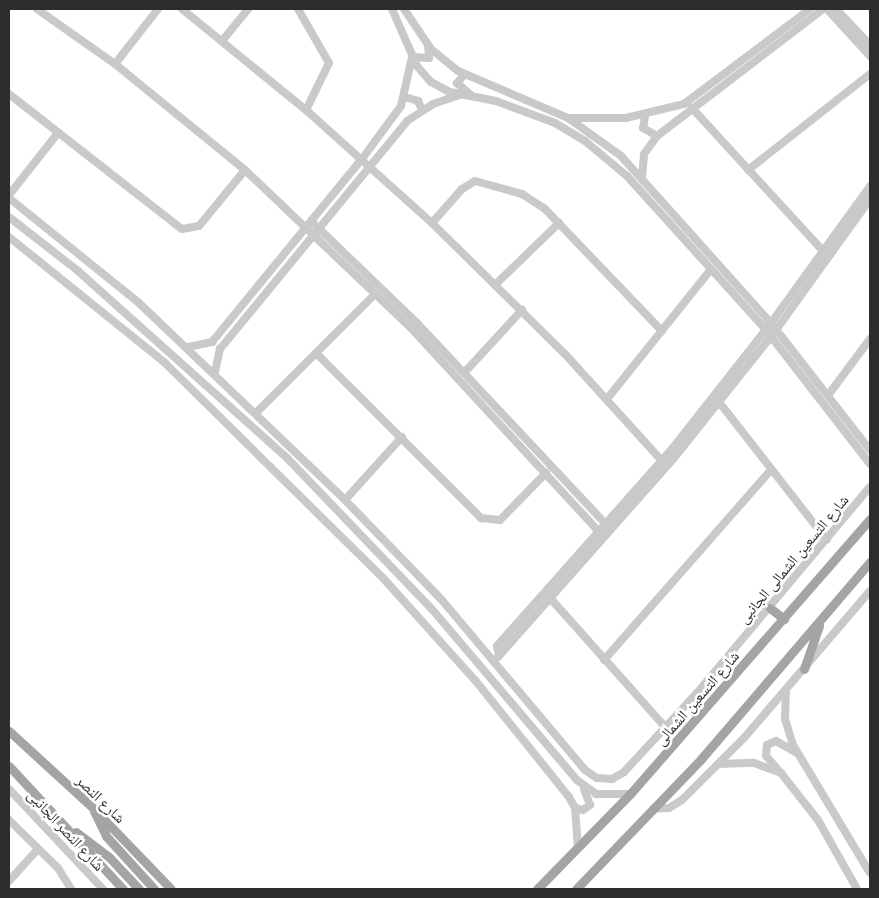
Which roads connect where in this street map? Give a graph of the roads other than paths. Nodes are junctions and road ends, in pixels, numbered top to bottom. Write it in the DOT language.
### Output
graph roads {
  1 [pos="37,9"];
  2 [pos="158,9"];
  3 [pos="182,9"];
  4 [pos="248,9"];
  5 [pos="298,9"];
  6 [pos="392,9"];
  7 [pos="404,9"];
  8 [pos="810,9"];
  9 [pos="822,9"];
  10 [pos="826,9"];
  11 [pos="836,9"];
  12 [pos="222,41"];
  13 [pos="428,45"];
  14 [pos="870,45"];
  15 [pos="412,56"];
  16 [pos="870,56"];
  17 [pos="115,64"];
  18 [pos="870,74"];
  19 [pos="464,75"];
  20 [pos="9,94"];
  21 [pos="461,95"];
  22 [pos="472,96"];
  23 [pos="405,97"];
  24 [pos="692,108"];
  25 [pos="306,110"];
  26 [pos="422,110"];
  27 [pos="645,116"];
  28 [pos="568,118"];
  29 [pos="58,133"];
  30 [pos="657,136"];
  31 [pos="362,159"];
  32 [pos="370,166"];
  33 [pos="245,170"];
  34 [pos="748,170"];
  35 [pos="642,178"];
  36 [pos="870,186"];
  37 [pos="9,196"];
  38 [pos="870,200"];
  39 [pos="9,217"];
  40 [pos="311,221"];
  41 [pos="432,223"];
  42 [pos="560,223"];
  43 [pos="319,228"];
  44 [pos="304,230"];
  45 [pos="9,236"];
  46 [pos="312,237"];
  47 [pos="824,252"];
  48 [pos="86,260"];
  49 [pos="711,269"];
  50 [pos="78,272"];
  51 [pos="496,284"];
  52 [pos="375,294"];
  53 [pos="522,310"];
  54 [pos="774,326"];
  55 [pos="662,331"];
  56 [pos="768,334"];
  57 [pos="870,339"];
  58 [pos="188,347"];
  59 [pos="318,355"];
  60 [pos="215,372"];
  61 [pos="464,373"];
  62 [pos="828,394"];
  63 [pos="607,399"];
  64 [pos="719,402"];
  65 [pos="256,414"];
  66 [pos="402,437"];
  67 [pos="270,443"];
  68 [pos="870,450"];
  69 [pos="261,454"];
  70 [pos="288,459"];
  71 [pos="662,462"];
  72 [pos="870,464"];
  73 [pos="277,470"];
  74 [pos="771,470"];
  75 [pos="546,473"];
  76 [pos="870,487"];
  77 [pos="637,495"];
  78 [pos="345,500"];
  79 [pos="870,519"];
  80 [pos="607,525"];
  81 [pos="600,533"];
  82 [pos="827,540"];
  83 [pos="870,562"];
  84 [pos="869,597"];
  85 [pos="551,598"];
  86 [pos="441,599"];
  87 [pos="431,608"];
  88 [pos="770,608"];
  89 [pos="784,619"];
  90 [pos="821,621"];
  91 [pos="497,658"];
  92 [pos="604,660"];
  93 [pos="804,668"];
  94 [pos="786,690"];
  95 [pos="665,727"];
  96 [pos="9,731"];
  97 [pos="797,753"];
  98 [pos="718,764"];
  99 [pos="9,766"];
  100 [pos="780,773"];
  101 [pos="577,780"];
  102 [pos="9,789"];
  103 [pos="630,794"];
  104 [pos="93,808"];
  105 [pos="575,808"];
  106 [pos="653,809"];
  107 [pos="9,820"];
  108 [pos="67,827"];
  109 [pos="38,849"];
  110 [pos="578,851"];
  111 [pos="870,872"];
  112 [pos="9,880"];
  113 [pos="71,889"];
  114 [pos="103,889"];
  115 [pos="123,889"];
  116 [pos="139,889"];
  117 [pos="154,889"];
  118 [pos="171,889"];
  119 [pos="537,889"];
  120 [pos="576,889"];
  121 [pos="856,889"];
  1 -- 17 [label="street"];
  2 -- 17 [label="street"];
  3 -- 12 [label="street"];
  4 -- 12 [label="street"];
  5 -- 25 [label="street"];
  6 -- 15 [label="street"];
  7 -- 13 [label="street"];
  8 -- 27 [label="street"];
  9 -- 24 [label="street"];
  10 -- 16 [label="street"];
  11 -- 14 [label="street"];
  12 -- 25 [label="street"];
  13 -- 15 [label="street"];
  13 -- 19 [label="street"];
  15 -- 21 [label="street"];
  15 -- 23 [label="street"];
  17 -- 33 [label="street"];
  18 -- 34 [label="street"];
  19 -- 22 [label="street"];
  19 -- 28 [label="street"];
  20 -- 29 [label="street"];
  21 -- 22 [label="street"];
  21 -- 26 [label="street"];
  22 -- 49 [label="street"];
  23 -- 26 [label="street"];
  23 -- 31 [label="street"];
  24 -- 30 [label="street"];
  24 -- 34 [label="street"];
  25 -- 31 [label="street"];
  26 -- 32 [label="street"];
  27 -- 28 [label="street"];
  27 -- 30 [label="street"];
  28 -- 35 [label="street"];
  29 -- 33 [label="street"];
  29 -- 37 [label="street"];
  30 -- 35 [label="street"];
  31 -- 32 [label="street"];
  31 -- 40 [label="street"];
  32 -- 41 [label="street"];
  32 -- 43 [label="street"];
  33 -- 44 [label="street"];
  34 -- 47 [label="street"];
  35 -- 54 [label="street"];
  36 -- 47 [label="street"];
  37 -- 48 [label="street"];
  38 -- 54 [label="street"];
  39 -- 50 [label="street"];
  40 -- 43 [label="street"];
  40 -- 44 [label="street"];
  41 -- 42 [label="street"];
  41 -- 51 [label="street"];
  42 -- 51 [label="street"];
  42 -- 55 [label="street"];
  43 -- 46 [label="street"];
  43 -- 61 [label="street"];
  44 -- 46 [label="street"];
  44 -- 58 [label="street"];
  45 -- 69 [label="street"];
  46 -- 52 [label="street"];
  46 -- 60 [label="street"];
  47 -- 54 [label="street"];
  48 -- 50 [label="street"];
  48 -- 58 [label="street"];
  49 -- 55 [label="street"];
  49 -- 56 [label="street"];
  50 -- 67 [label="street"];
  51 -- 53 [label="street"];
  52 -- 59 [label="street"];
  52 -- 75 [label="street"];
  53 -- 61 [label="street"];
  53 -- 63 [label="street"];
  54 -- 56 [label="street"];
  54 -- 62 [label="street"];
  55 -- 63 [label="street"];
  56 -- 64 [label="street"];
  56 -- 71 [label="street"];
  56 -- 72 [label="street"];
  57 -- 62 [label="street"];
  58 -- 60 [label="street"];
  59 -- 65 [label="street"];
  59 -- 66 [label="street"];
  60 -- 65 [label="street"];
  61 -- 80 [label="street"];
  62 -- 68 [label="street"];
  63 -- 71 [label="street"];
  64 -- 74 [label="street"];
  64 -- 77 [label="street"];
  65 -- 78 [label="street"];
  66 -- 75 [label="street"];
  66 -- 78 [label="street"];
  67 -- 69 [label="street"];
  67 -- 70 [label="street"];
  69 -- 73 [label="street"];
  70 -- 73 [label="street"];
  70 -- 87 [label="street"];
  71 -- 77 [label="street"];
  73 -- 105 [label="street"];
  74 -- 82 [label="street"];
  74 -- 92 [label="street"];
  75 -- 81 [label="street"];
  76 -- 82 [label="street, شارع التسعين الشمالى الجانبى"];
  77 -- 80 [label="street"];
  77 -- 85 [label="street"];
  78 -- 86 [label="street"];
  79 -- 89 [label="main road, شارع التسعين الشمالى"];
  80 -- 81 [label="street"];
  81 -- 91 [label="street"];
  82 -- 88 [label="street, شارع التسعين الشمالى الجانبى"];
  83 -- 90 [label="main road"];
  84 -- 93 [label="street"];
  85 -- 91 [label="street"];
  85 -- 92 [label="street"];
  86 -- 87 [label="street"];
  86 -- 91 [label="street"];
  87 -- 101 [label="street"];
  88 -- 89 [label="main road"];
  88 -- 95 [label="street, شارع التسعين الشمالى الجانبى"];
  89 -- 103 [label="main road, شارع التسعين الشمالى"];
  90 -- 93 [label="main road"];
  90 -- 106 [label="main road"];
  91 -- 95 [label="street, شارع التسعين الشمالى الجانبى"];
  92 -- 95 [label="street"];
  93 -- 94 [label="street"];
  94 -- 97 [label="street"];
  94 -- 98 [label="street"];
  96 -- 104 [label="main road, شارع النصر"];
  97 -- 100 [label="street"];
  97 -- 111 [label="street"];
  98 -- 100 [label="street"];
  98 -- 106 [label="street"];
  99 -- 108 [label="main road"];
  100 -- 121 [label="street"];
  101 -- 103 [label="street"];
  101 -- 105 [label="street"];
  102 -- 114 [label="street, شارع النصر الجانبى"];
  103 -- 110 [label="main road, شارع التسعين الشمالى"];
  104 -- 117 [label="main road"];
  104 -- 118 [label="main road, شارع النصر"];
  105 -- 110 [label="street"];
  106 -- 120 [label="main road"];
  107 -- 109 [label="street"];
  108 -- 115 [label="main road"];
  108 -- 116 [label="main road"];
  109 -- 112 [label="street"];
  109 -- 113 [label="street"];
  110 -- 119 [label="main road, شارع التسعين الشمالى"];
}
